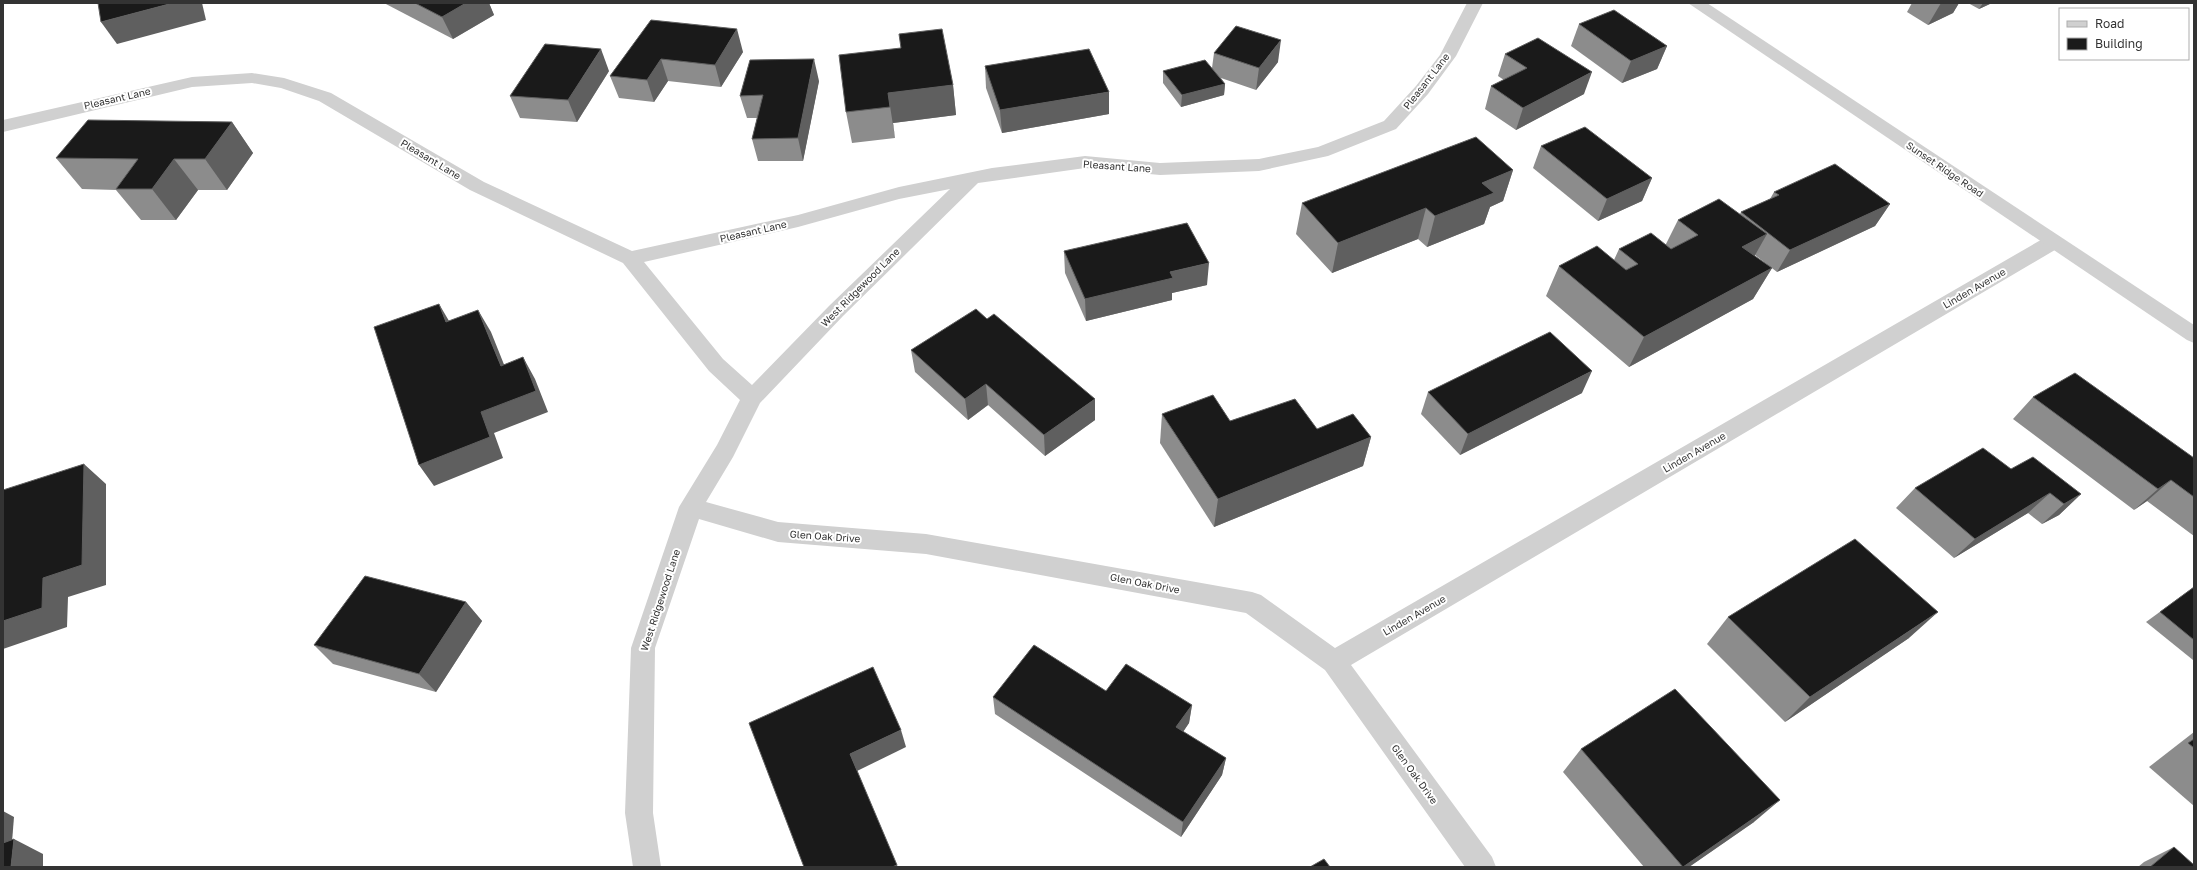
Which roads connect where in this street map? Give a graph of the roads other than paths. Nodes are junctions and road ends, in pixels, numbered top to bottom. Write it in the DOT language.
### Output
graph roads {
  1 [pos="1475,3"];
  2 [pos="1696,3"];
  3 [pos="3,126"];
  4 [pos="971,178"];
  5 [pos="2053,242"];
  6 [pos="630,258"];
  7 [pos="2194,335"];
  8 [pos="752,398"];
  9 [pos="691,507"];
  10 [pos="1334,662"];
  11 [pos="647,867"];
  12 [pos="1482,867"];
  1 -- 4 [label="street, Pleasant Lane"];
  2 -- 5 [label="street, Sunset Ridge Road"];
  3 -- 6 [label="street, Pleasant Lane"];
  4 -- 6 [label="street, Pleasant Lane"];
  4 -- 8 [label="street, West Ridgewood Lane"];
  5 -- 7 [label="street, Sunset Ridge Road"];
  5 -- 10 [label="street, Linden Avenue"];
  6 -- 8 [label="street"];
  8 -- 9 [label="street, West Ridgewood Lane"];
  9 -- 10 [label="street, Glen Oak Drive"];
  9 -- 11 [label="street, West Ridgewood Lane"];
  10 -- 12 [label="street, Glen Oak Drive"];
}
